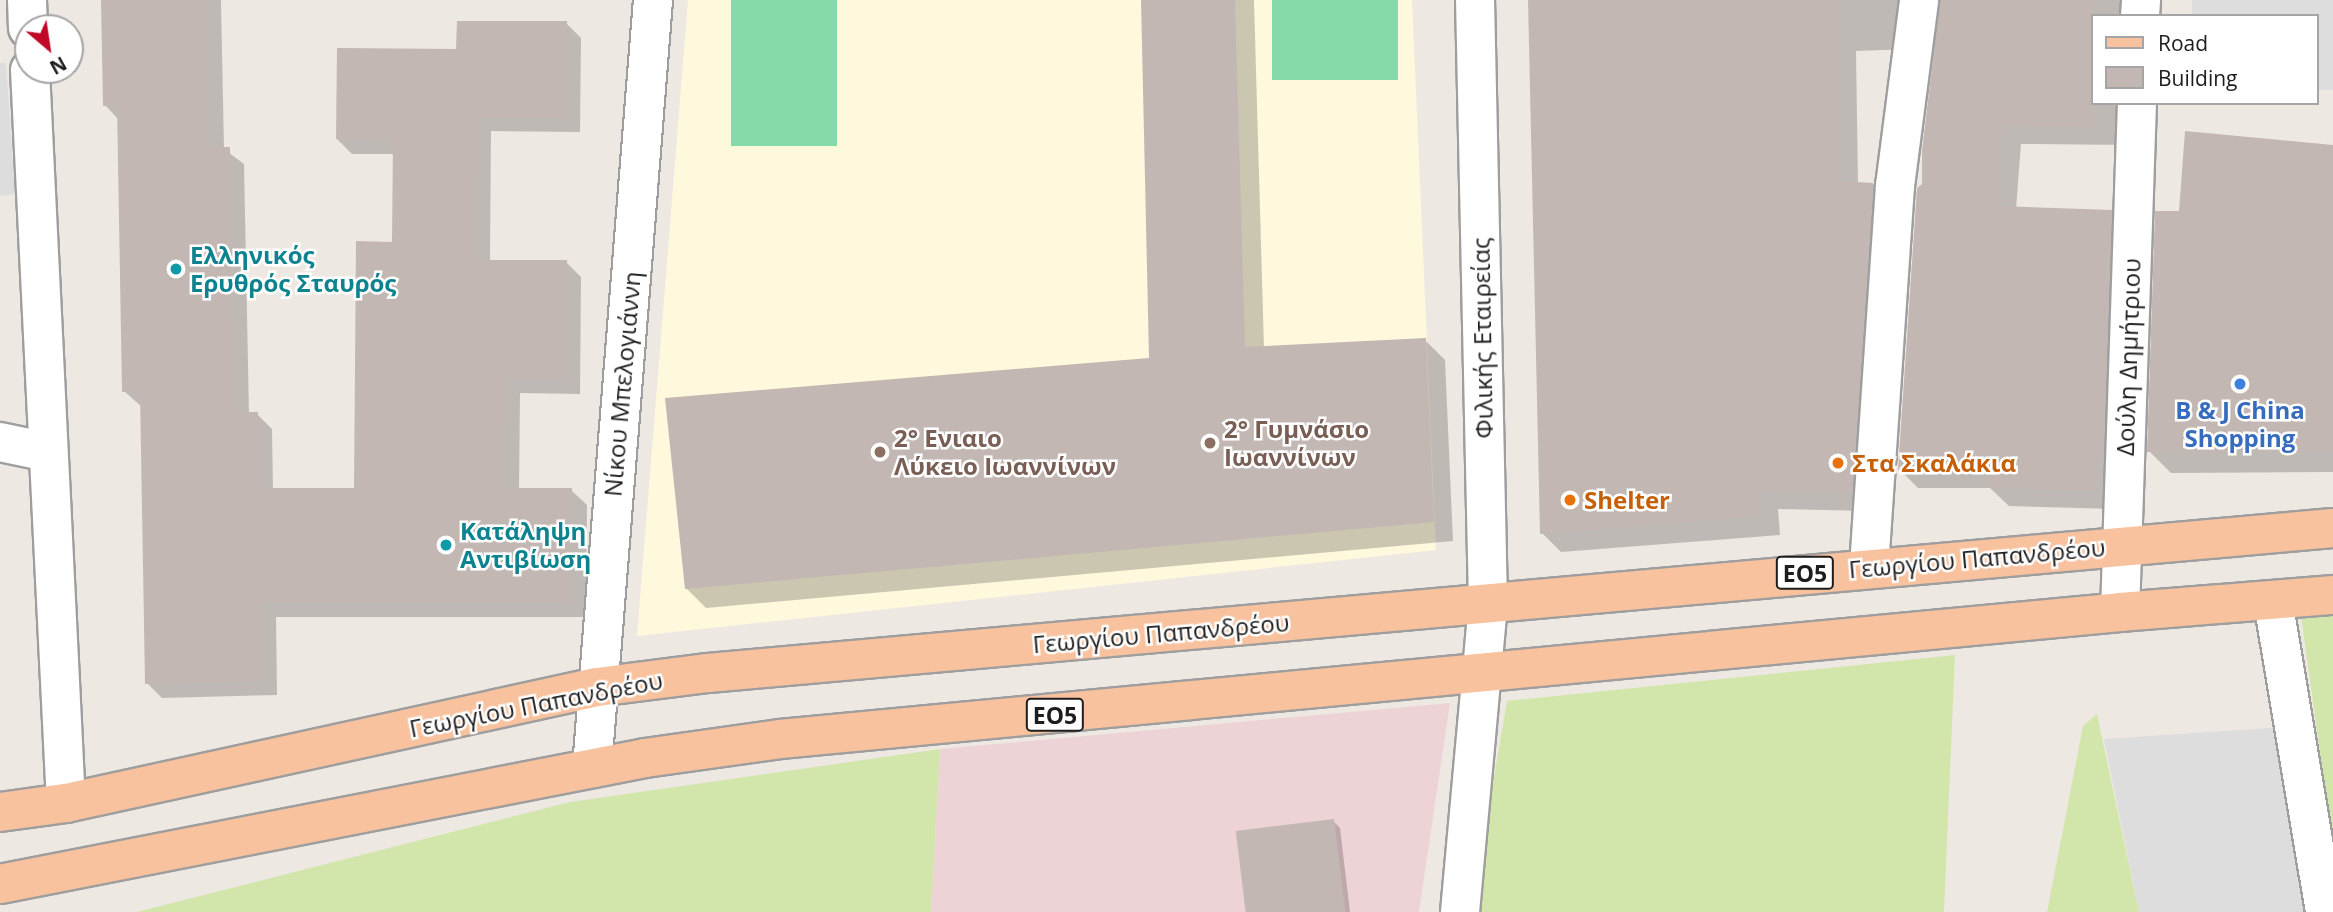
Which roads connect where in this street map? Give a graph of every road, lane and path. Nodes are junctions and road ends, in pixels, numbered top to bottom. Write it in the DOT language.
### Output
graph roads {
  1 [pos="653,0"];
  2 [pos="1475,0"];
  3 [pos="1919,0"];
  4 [pos="31,84"];
  5 [pos="2137,105"];
  6 [pos="0,442"];
  7 [pos="48,452"];
  8 [pos="2333,528"];
  9 [pos="2122,545"];
  10 [pos="1869,567"];
  11 [pos="2333,596"];
  12 [pos="2273,601"];
  13 [pos="1488,604"];
  14 [pos="2120,611"];
  15 [pos="1484,676"];
  16 [pos="597,687"];
  17 [pos="592,768"];
  18 [pos="66,803"];
  19 [pos="0,812"];
  20 [pos="0,884"];
  21 [pos="1460,912"];
  22 [pos="2325,912"];
  1 -- 16 [label="street, Νίκου Μπελογιάννη"];
  2 -- 13 [label="street, Φιλικής Εταιρείας"];
  3 -- 10 [label="street"];
  4 -- 7 [label="street"];
  5 -- 9 [label="street, Δούλη Δημήτριου"];
  6 -- 7 [label="street"];
  7 -- 18 [label="street"];
  8 -- 9 [label="main road, Γεωργίου Παπανδρέου / ΕΟ5"];
  9 -- 10 [label="main road, Γεωργίου Παπανδρέου / ΕΟ5"];
  9 -- 14 [label="street, Δούλη Δημήτριου"];
  10 -- 13 [label="main road, Γεωργίου Παπανδρέου / ΕΟ5"];
  11 -- 12 [label="main road, ΕΟ5"];
  12 -- 14 [label="main road, ΕΟ5"];
  12 -- 22 [label="street"];
  13 -- 15 [label="street, Φιλικής Εταιρείας"];
  13 -- 16 [label="main road, Γεωργίου Παπανδρέου / ΕΟ5"];
  14 -- 15 [label="main road, ΕΟ5"];
  15 -- 17 [label="main road, ΕΟ5"];
  15 -- 21 [label="street, Φιλικής Εταιρείας"];
  16 -- 17 [label="street, Νίκου Μπελογιάννη"];
  16 -- 18 [label="main road, Γεωργίου Παπανδρέου / ΕΟ5"];
  17 -- 20 [label="main road, ΕΟ5"];
  18 -- 19 [label="main road, Γεωργίου Παπανδρέου / ΕΟ5"];
}
